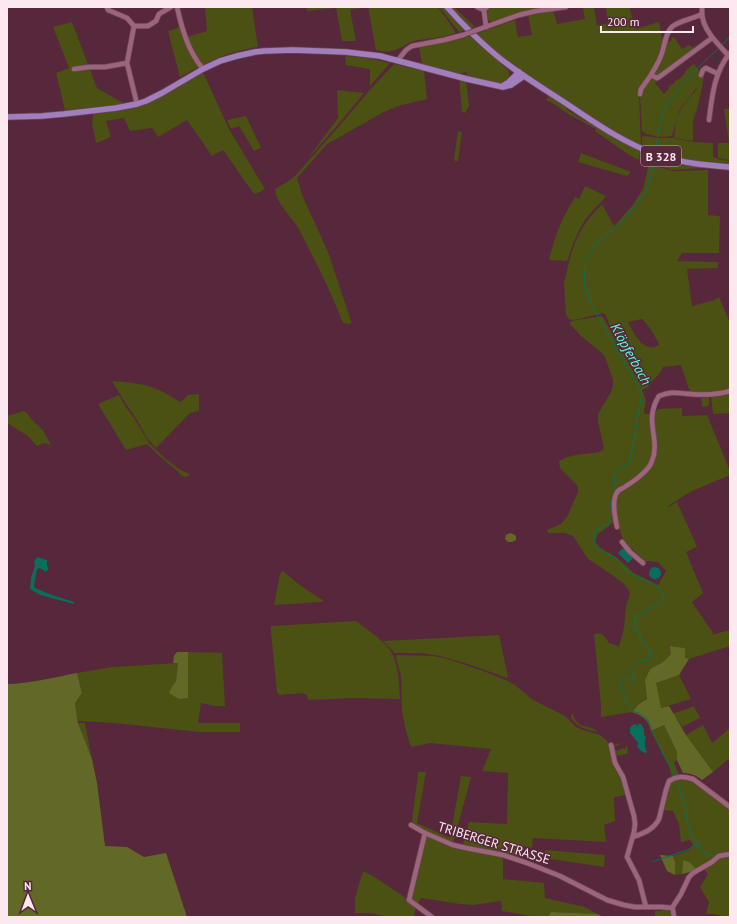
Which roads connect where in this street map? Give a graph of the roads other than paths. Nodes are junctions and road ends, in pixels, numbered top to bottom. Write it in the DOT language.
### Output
graph roads {
  1 [pos="107,7"];
  2 [pos="171,7"];
  3 [pos="177,7"];
  4 [pos="447,7"];
  5 [pos="477,7"];
  6 [pos="566,7"];
  7 [pos="702,7"];
  8 [pos="486,9"];
  9 [pos="702,14"];
  10 [pos="134,26"];
  11 [pos="486,27"];
  12 [pos="712,38"];
  13 [pos="729,54"];
  14 [pos="398,60"];
  15 [pos="504,61"];
  16 [pos="127,63"];
  17 [pos="74,69"];
  18 [pos="203,69"];
  19 [pos="519,72"];
  20 [pos="718,74"];
  21 [pos="650,75"];
  22 [pos="701,75"];
  23 [pos="524,76"];
  24 [pos="508,82"];
  25 [pos="496,85"];
  26 [pos="640,94"];
  27 [pos="137,104"];
  28 [pos="7,117"];
  29 [pos="709,120"];
  30 [pos="730,167"];
  31 [pos="730,391"];
  32 [pos="616,527"];
  33 [pos="622,542"];
  34 [pos="643,564"];
  35 [pos="611,745"];
  36 [pos="730,807"];
  37 [pos="411,825"];
  38 [pos="425,833"];
  39 [pos="633,837"];
  40 [pos="730,854"];
  41 [pos="646,907"];
  42 [pos="672,908"];
  43 [pos="432,917"];
  44 [pos="674,917"];
  1 -- 10 [label="street"];
  2 -- 10 [label="street"];
  3 -- 18 [label="street"];
  4 -- 15 [label="main road, B 328"];
  5 -- 8 [label="street"];
  6 -- 11 [label="street"];
  7 -- 9 [label="street"];
  8 -- 11 [label="street"];
  9 -- 12 [label="street"];
  9 -- 21 [label="street"];
  10 -- 16 [label="street"];
  11 -- 14 [label="street, bridge"];
  12 -- 13 [label="street"];
  12 -- 21 [label="street"];
  13 -- 20 [label="street"];
  14 -- 18 [label="main road"];
  14 -- 25 [label="main road"];
  15 -- 19 [label="main road, B 328"];
  15 -- 24 [label="main road"];
  16 -- 17 [label="street"];
  16 -- 27 [label="street"];
  18 -- 27 [label="main road"];
  19 -- 23 [label="main road, B 328"];
  19 -- 24 [label="main road"];
  20 -- 22 [label="street"];
  20 -- 29 [label="street"];
  21 -- 26 [label="street"];
  23 -- 25 [label="main road"];
  23 -- 30 [label="main road, B 328"];
  24 -- 25 [label="main road"];
  27 -- 28 [label="main road"];
  31 -- 32 [label="street"];
  33 -- 34 [label="street"];
  35 -- 39 [label="street"];
  36 -- 39 [label="street"];
  37 -- 38 [label="street, TRIBERGER STRASSE"];
  38 -- 41 [label="street, TRIBERGER STRASSE"];
  38 -- 43 [label="street, TRIBERGER STRASSE"];
  39 -- 41 [label="street"];
  40 -- 42 [label="street"];
  41 -- 42 [label="street, TRIBERGER STRASSE"];
  42 -- 44 [label="street"];
}
